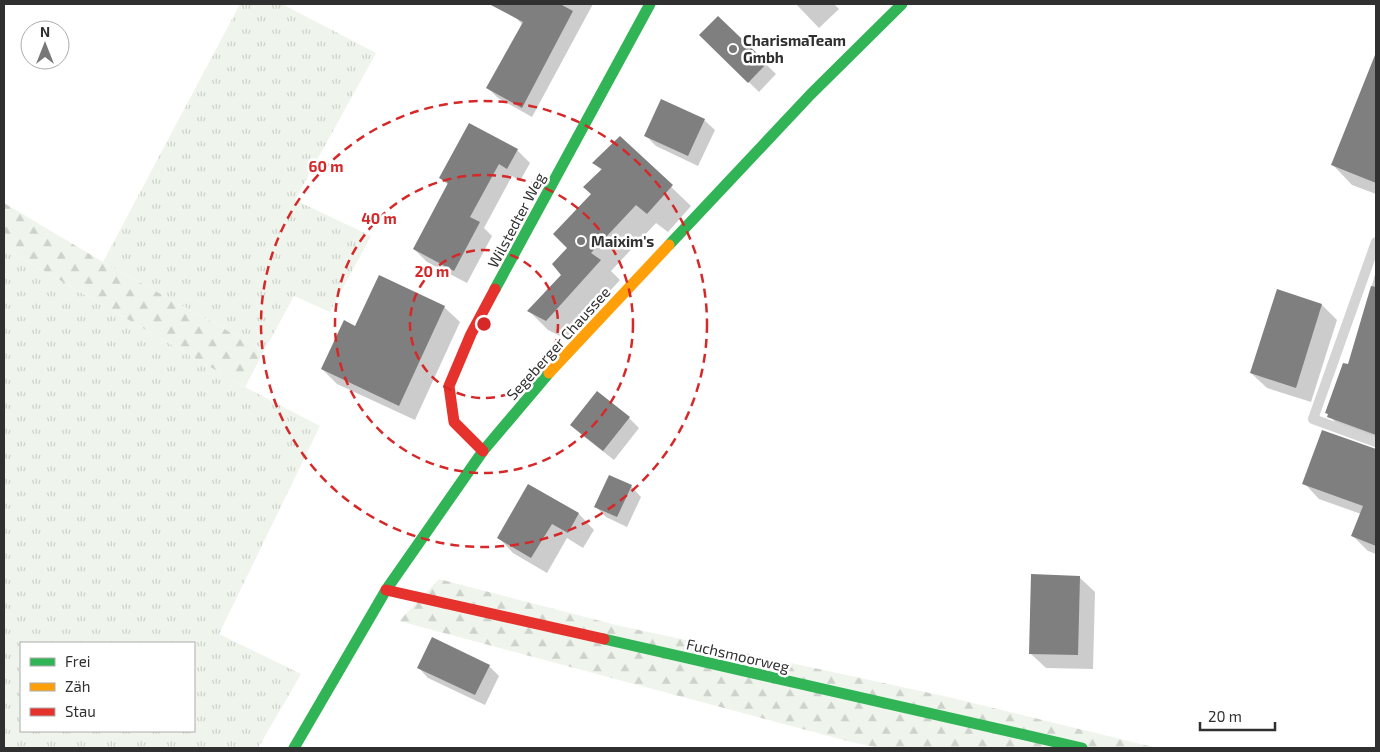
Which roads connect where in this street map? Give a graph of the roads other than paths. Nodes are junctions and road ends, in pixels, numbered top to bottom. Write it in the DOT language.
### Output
graph roads {
  1 [pos="650,4"];
  2 [pos="902,4"];
  3 [pos="1376,242"];
  4 [pos="1376,442"];
  5 [pos="483,450"];
  6 [pos="386,590"];
  7 [pos="294,748"];
  8 [pos="1082,748"];
  1 -- 5 [label="street, Wilstedter Weg"];
  2 -- 5 [label="street, Segeberger Chaussee"];
  3 -- 4 [label="lane"];
  5 -- 6 [label="street, Segeberger Chaussee"];
  6 -- 7 [label="street, Segeberger Chaussee"];
  6 -- 8 [label="street, Fuchsmoorweg"];
}
